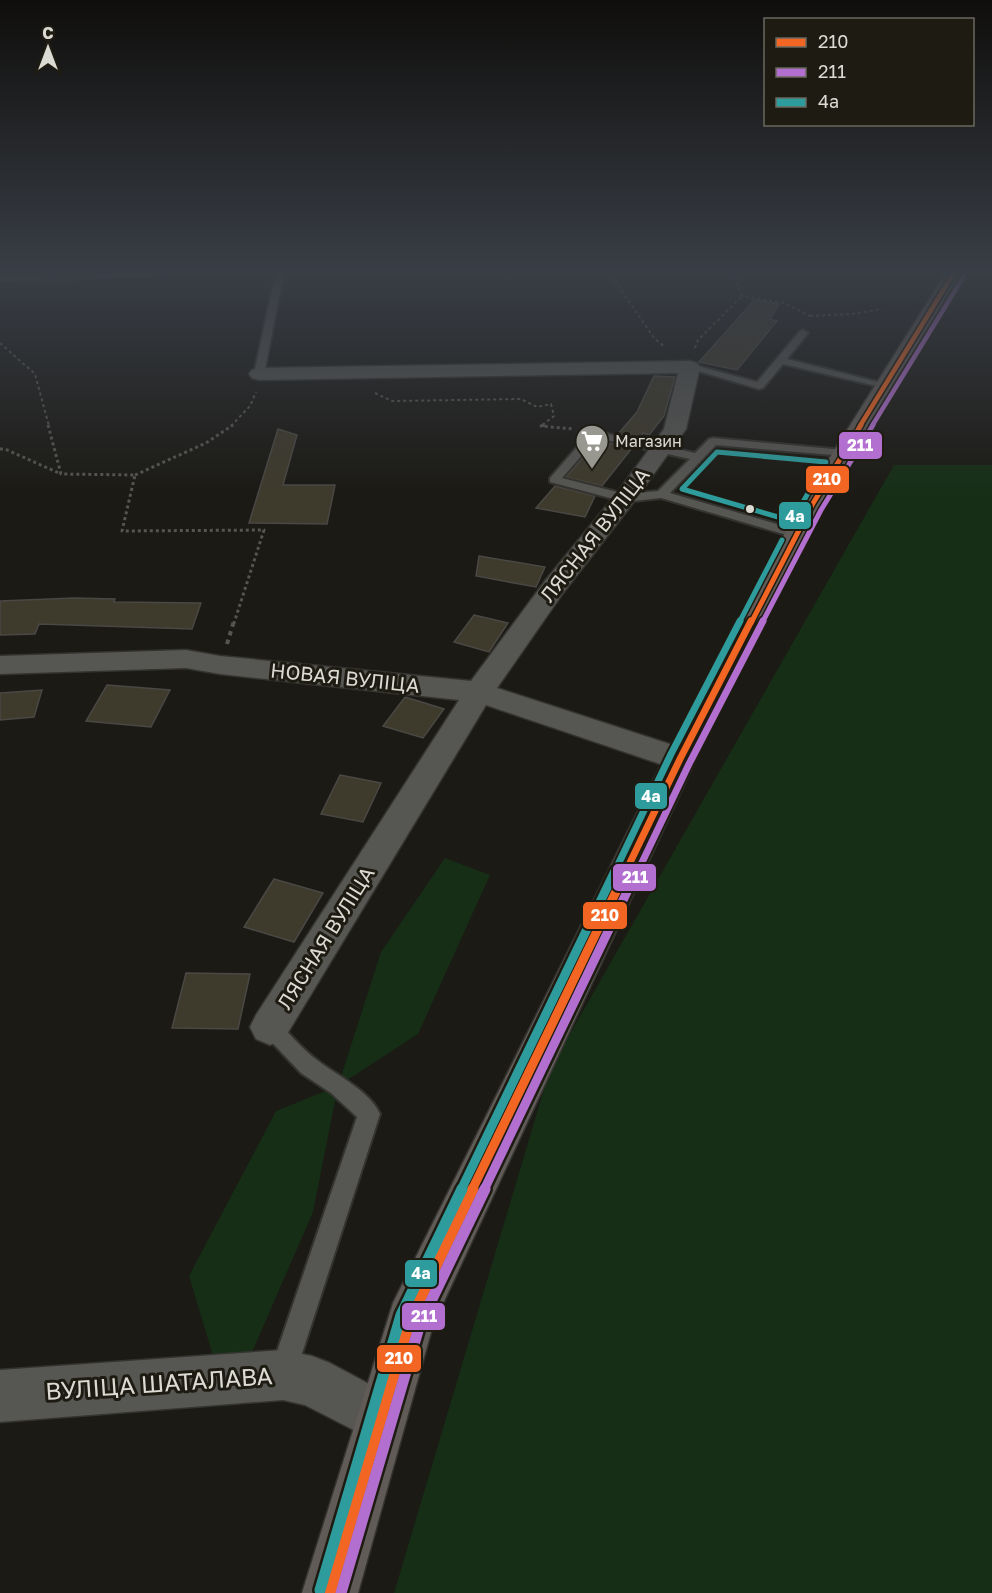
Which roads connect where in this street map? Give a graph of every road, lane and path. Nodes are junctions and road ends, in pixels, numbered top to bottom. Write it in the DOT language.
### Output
graph roads {
  1 [pos="4,345"];
  2 [pos="265,345"];
  3 [pos="663,345"];
  4 [pos="696,345"];
  5 [pos="792,345"];
  6 [pos="910,345"];
  7 [pos="780,360"];
  8 [pos="690,368"];
  9 [pos="259,374"];
  10 [pos="372,385"];
  11 [pos="885,386"];
  12 [pos="594,434"];
  13 [pos="0,449"];
  14 [pos="660,449"];
  15 [pos="844,453"];
  16 [pos="697,457"];
  17 [pos="61,474"];
  18 [pos="135,475"];
  19 [pos="662,494"];
  20 [pos="625,498"];
  21 [pos="797,534"];
  22 [pos="0,665"];
  23 [pos="220,665"];
  24 [pos="479,692"];
  25 [pos="680,759"];
  26 [pos="270,1027"];
  27 [pos="283,1375"];
  28 [pos="0,1396"];
  29 [pos="381,1418"];
  30 [pos="330,1593"];
  1 -- 17 [label="path"];
  2 -- 9 [label="lane"];
  3 -- 8 [label="path"];
  4 -- 8 [label="path"];
  5 -- 7 [label="lane"];
  6 -- 11 [label="main road"];
  7 -- 8 [label="lane"];
  7 -- 11 [label="lane"];
  8 -- 9 [label="street"];
  8 -- 14 [label="street, ЛЯСНАЯ ВУЛІЦА"];
  9 -- 18 [label="path"];
  10 -- 12 [label="path"];
  11 -- 15 [label="main road"];
  12 -- 14 [label="lane"];
  12 -- 20 [label="lane"];
  13 -- 17 [label="path"];
  14 -- 16 [label="lane"];
  14 -- 20 [label="street, ЛЯСНАЯ ВУЛІЦА"];
  15 -- 16 [label="lane"];
  15 -- 21 [label="main road"];
  16 -- 19 [label="lane"];
  17 -- 18 [label="path"];
  18 -- 23 [label="path"];
  19 -- 20 [label="lane"];
  19 -- 21 [label="lane"];
  20 -- 24 [label="street, ЛЯСНАЯ ВУЛІЦА"];
  21 -- 25 [label="main road"];
  22 -- 23 [label="street, НОВАЯ ВУЛІЦА"];
  23 -- 24 [label="street, НОВАЯ ВУЛІЦА"];
  24 -- 25 [label="street, НОВАЯ ВУЛІЦА"];
  24 -- 26 [label="street, ЛЯСНАЯ ВУЛІЦА"];
  25 -- 29 [label="main road"];
  26 -- 27 [label="lane"];
  27 -- 28 [label="street, ВУЛІЦА ШАТАЛАВА"];
  27 -- 29 [label="street, ВУЛІЦА ШАТАЛАВА"];
  29 -- 30 [label="main road"];
}
